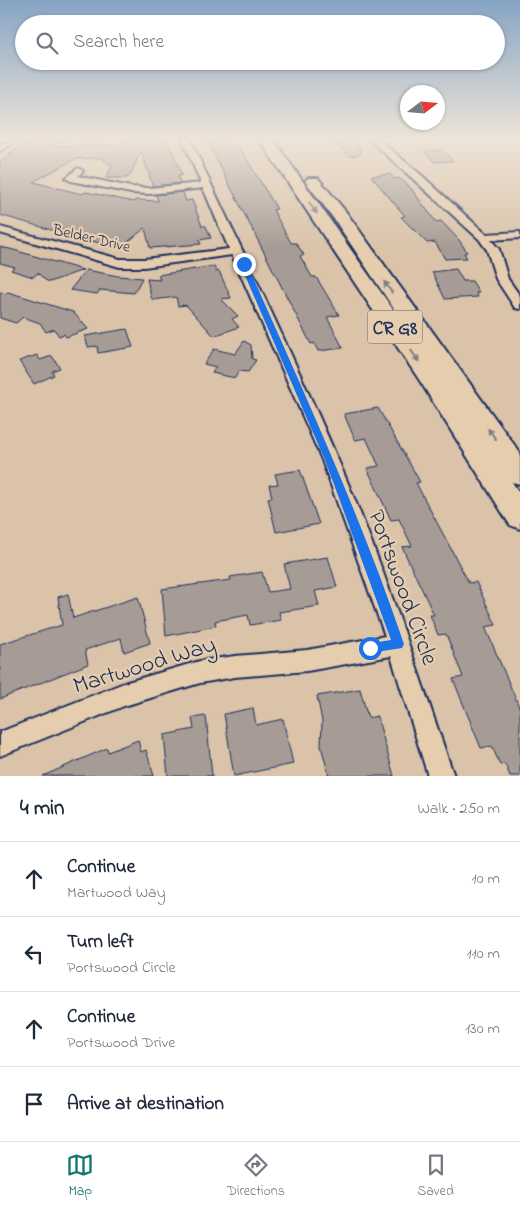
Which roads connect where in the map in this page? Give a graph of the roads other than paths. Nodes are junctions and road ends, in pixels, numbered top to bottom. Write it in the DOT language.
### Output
graph roads {
  1 [pos="74,175"];
  2 [pos="203,175"];
  3 [pos="291,175"];
  4 [pos="309,175"];
  5 [pos="416,175"];
  6 [pos="208,185"];
  7 [pos="0,230"];
  8 [pos="520,235"];
  9 [pos="483,237"];
  10 [pos="238,251"];
  11 [pos="520,305"];
  12 [pos="520,474"];
  13 [pos="520,517"];
  14 [pos="398,644"];
  15 [pos="0,744"];
  16 [pos="441,776"];
  1 -- 6 [label="street"];
  2 -- 6 [label="street, Portswood Circle"];
  3 -- 13 [label="main road, CR G8, one-way"];
  12 -- 4 [label="main road, CR G8, one-way"];
  5 -- 9 [label="street"];
  6 -- 10 [label="street, Portswood Circle"];
  7 -- 10 [label="street, Belder Drive"];
  8 -- 9 [label="street"];
  9 -- 11 [label="street"];
  10 -- 14 [label="street, Portswood Circle"];
  14 -- 15 [label="street, Martwood Way"];
  14 -- 16 [label="street, Portswood Circle"];
}
